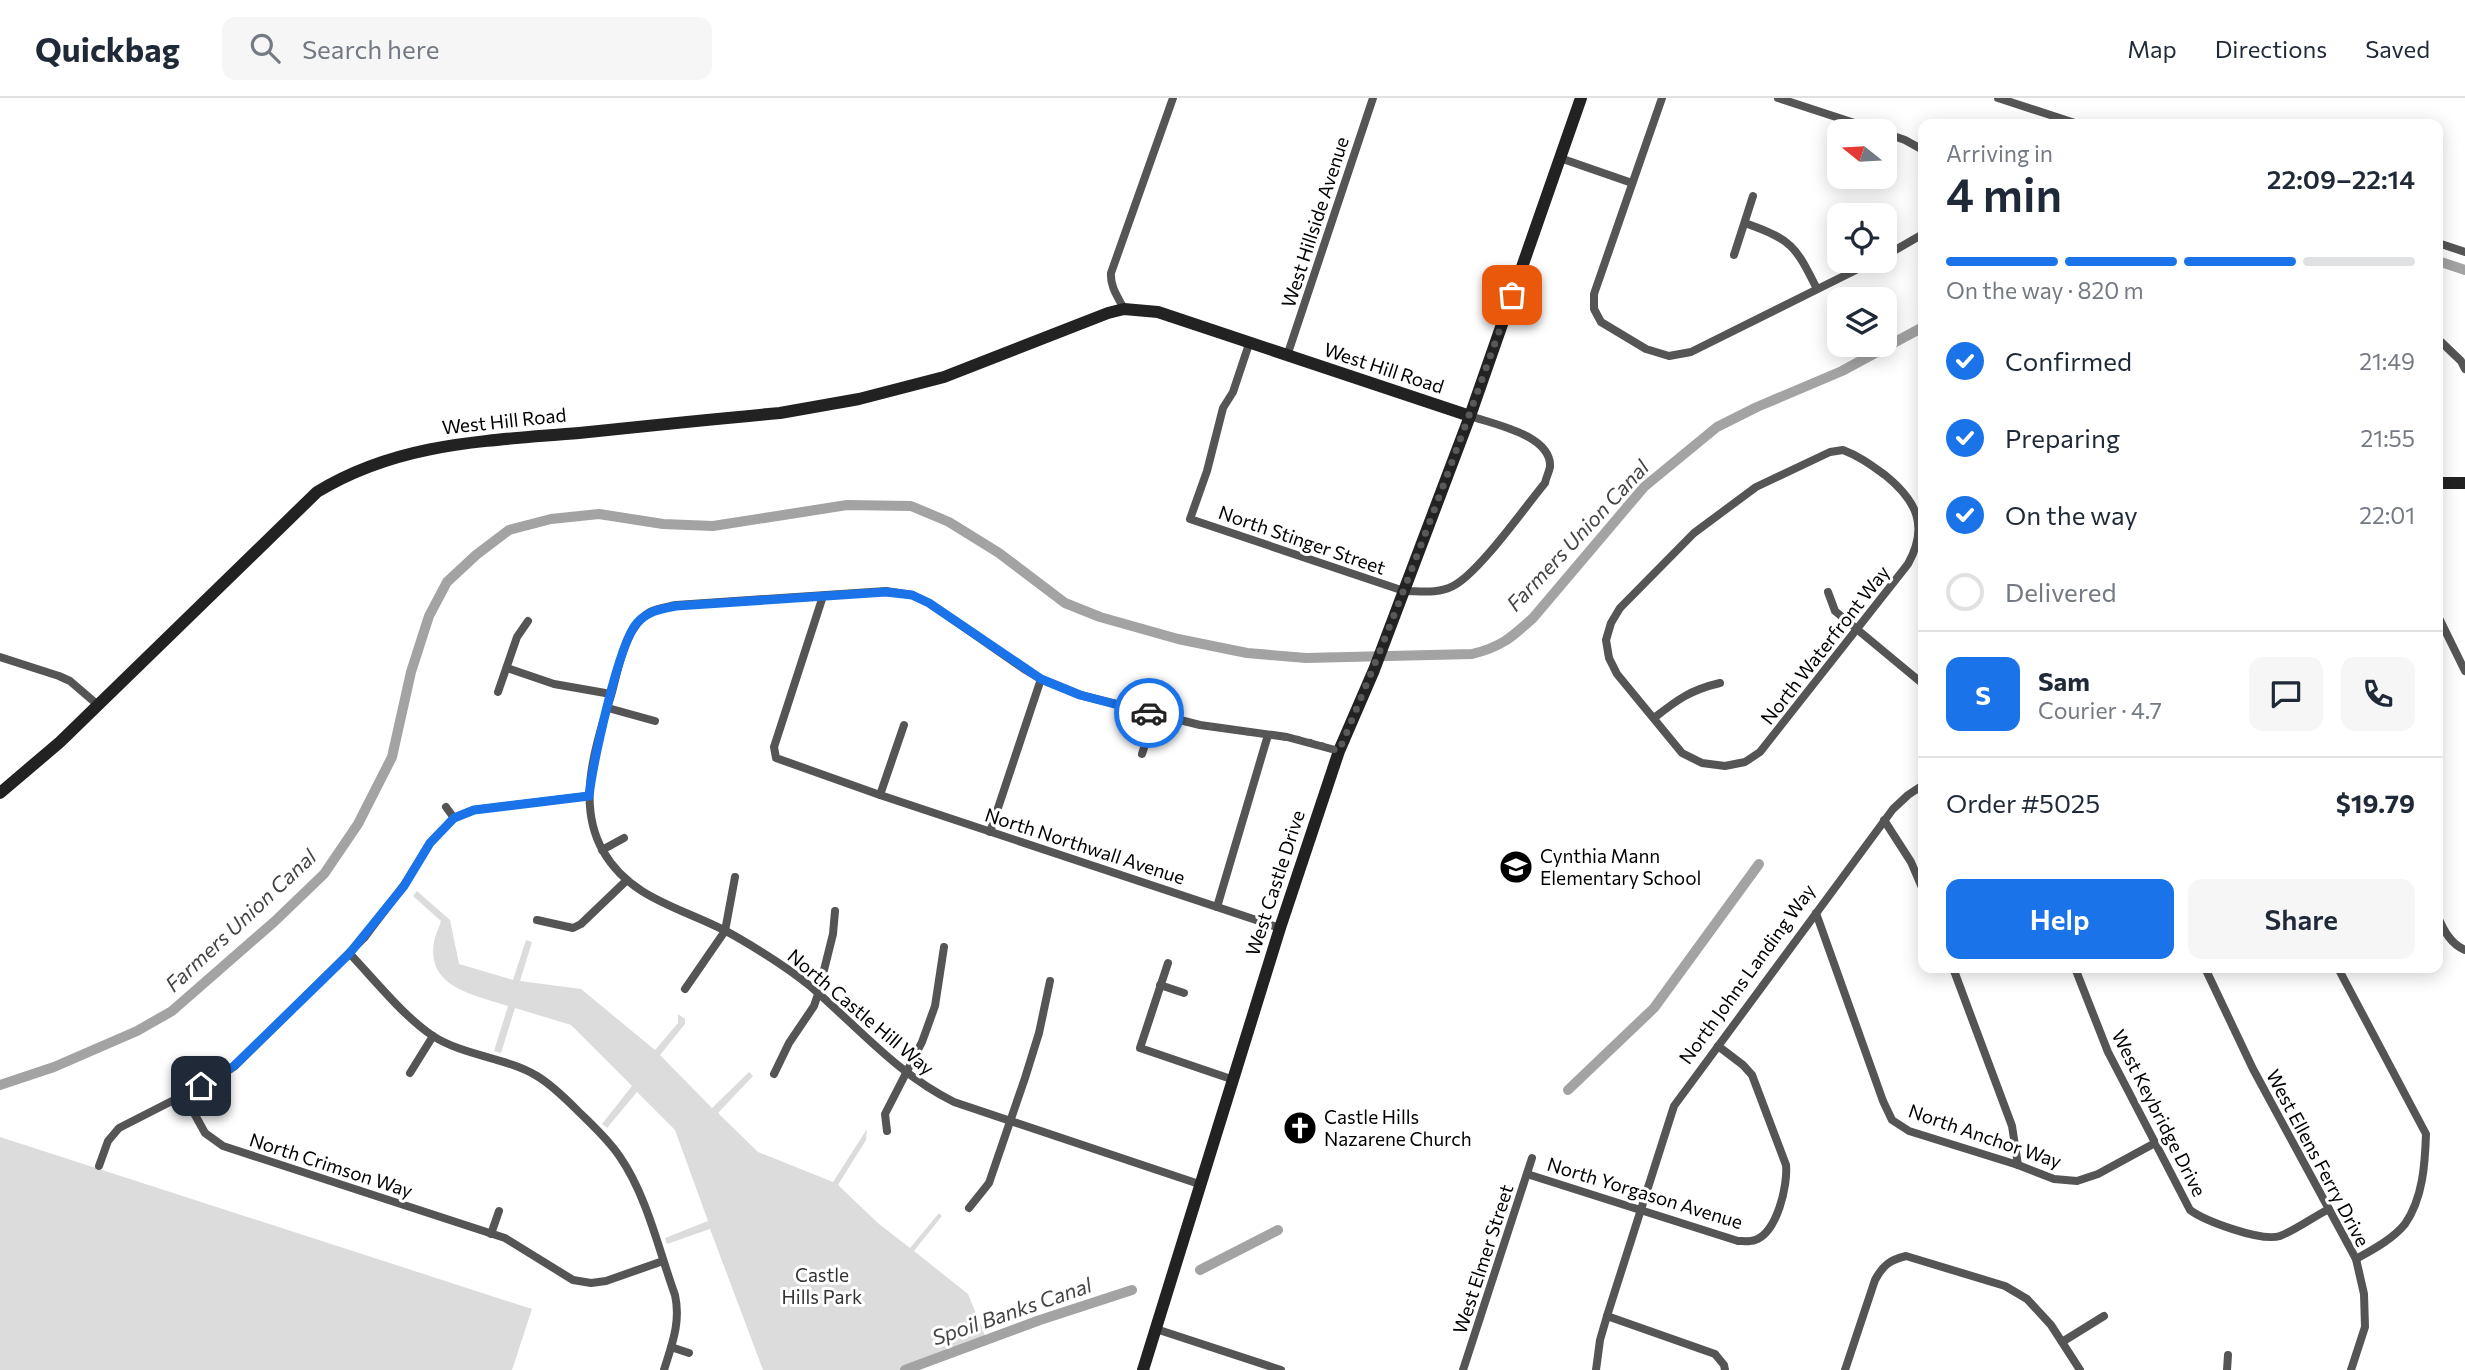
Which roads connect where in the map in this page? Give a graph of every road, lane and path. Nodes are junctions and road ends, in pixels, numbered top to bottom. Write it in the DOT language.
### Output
graph roads {
  1 [pos="1173,98"];
  2 [pos="1373,98"];
  3 [pos="1581,98"];
  4 [pos="1662,98"];
  5 [pos="1778,98"];
  6 [pos="1998,98"];
  7 [pos="1806,102"];
  8 [pos="1849,119"];
  9 [pos="2063,119"];
  10 [pos="1897,137"];
  11 [pos="1918,147"];
  12 [pos="1560,158"];
  13 [pos="1632,183"];
  14 [pos="1753,196"];
  15 [pos="1745,223"];
  16 [pos="1918,237"];
  17 [pos="2443,244"];
  18 [pos="1897,249"];
  19 [pos="2465,251"];
  20 [pos="1734,255"];
  21 [pos="1850,273"];
  22 [pos="1818,289"];
  23 [pos="1125,309"];
  24 [pos="1249,344"];
  25 [pos="2443,344"];
  26 [pos="1287,356"];
  27 [pos="2465,369"];
  28 [pos="1470,416"];
  29 [pos="2443,483"];
  30 [pos="2465,483"];
  31 [pos="1918,516"];
  32 [pos="1918,539"];
  33 [pos="1404,591"];
  34 [pos="1828,592"];
  35 [pos="823,596"];
  36 [pos="528,621"];
  37 [pos="2443,626"];
  38 [pos="1857,629"];
  39 [pos="0,657"];
  40 [pos="507,668"];
  41 [pos="2465,671"];
  42 [pos="1041,679"];
  43 [pos="1918,680"];
  44 [pos="1720,683"];
  45 [pos="498,692"];
  46 [pos="611,694"];
  47 [pos="98,705"];
  48 [pos="608,708"];
  49 [pos="1156,714"];
  50 [pos="1654,718"];
  51 [pos="655,720"];
  52 [pos="904,725"];
  53 [pos="1268,735"];
  54 [pos="1339,751"];
  55 [pos="1142,754"];
  56 [pos="1918,788"];
  57 [pos="0,793"];
  58 [pos="880,795"];
  59 [pos="589,796"];
  60 [pos="446,807"];
  61 [pos="454,818"];
  62 [pos="1884,820"];
  63 [pos="990,832"];
  64 [pos="624,838"];
  65 [pos="602,850"];
  66 [pos="735,877"];
  67 [pos="1918,879"];
  68 [pos="627,880"];
  69 [pos="1217,906"];
  70 [pos="835,911"];
  71 [pos="1816,913"];
  72 [pos="537,920"];
  73 [pos="2443,926"];
  74 [pos="1280,928"];
  75 [pos="725,930"];
  76 [pos="944,947"];
  77 [pos="2465,950"];
  78 [pos="349,954"];
  79 [pos="1168,962"];
  80 [pos="1955,973"];
  81 [pos="2077,973"];
  82 [pos="2207,973"];
  83 [pos="2341,973"];
  84 [pos="1050,981"];
  85 [pos="1160,985"];
  86 [pos="685,989"];
  87 [pos="1184,993"];
  88 [pos="818,994"];
  89 [pos="433,1036"];
  90 [pos="1717,1046"];
  91 [pos="410,1073"];
  92 [pos="905,1073"];
  93 [pos="774,1074"];
  94 [pos="1234,1080"];
  95 [pos="184,1095"];
  96 [pos="1009,1121"];
  97 [pos="887,1131"];
  98 [pos="2155,1143"];
  99 [pos="1532,1158"];
  100 [pos="2018,1165"];
  101 [pos="99,1166"];
  102 [pos="1527,1174"];
  103 [pos="1202,1185"];
  104 [pos="969,1208"];
  105 [pos="1641,1209"];
  106 [pos="2329,1209"];
  107 [pos="499,1211"];
  108 [pos="491,1234"];
  109 [pos="2356,1259"];
  110 [pos="663,1261"];
  111 [pos="2104,1316"];
  112 [pos="1607,1317"];
  113 [pos="1156,1329"];
  114 [pos="2062,1342"];
  115 [pos="671,1347"];
  116 [pos="689,1353"];
  117 [pos="2228,1355"];
  118 [pos="1724,1367"];
  119 [pos="1275,1369"];
  120 [pos="663,1370"];
  121 [pos="1143,1370"];
  122 [pos="1463,1370"];
  123 [pos="1596,1370"];
  124 [pos="1845,1370"];
  125 [pos="2080,1370"];
  126 [pos="2227,1370"];
  127 [pos="2351,1370"];
  1 -- 23 [label="street"];
  2 -- 26 [label="street, West Hillside Avenue"];
  3 -- 12 [label="street"];
  4 -- 13 [label="street"];
  5 -- 7 [label="street"];
  6 -- 9 [label="street"];
  7 -- 8 [label="street"];
  10 -- 11 [label="street"];
  12 -- 13 [label="street"];
  12 -- 28 [label="street"];
  13 -- 22 [label="street"];
  14 -- 15 [label="street"];
  15 -- 20 [label="street"];
  15 -- 22 [label="street"];
  16 -- 18 [label="street"];
  17 -- 19 [label="street"];
  21 -- 22 [label="street"];
  23 -- 24 [label="street, West Hill Road"];
  23 -- 47 [label="street, West Hill Road"];
  24 -- 26 [label="street, West Hill Road"];
  24 -- 33 [label="street, North Stinger Street"];
  25 -- 27 [label="street"];
  26 -- 28 [label="street, West Hill Road"];
  28 -- 33 [label="street, West Castle Drive"];
  28 -- 33 [label="street, North Stinger Street"];
  29 -- 30 [label="street"];
  31 -- 50 [label="street"];
  32 -- 38 [label="street, North Waterfront Way"];
  33 -- 54 [label="street, West Castle Drive"];
  34 -- 38 [label="street"];
  35 -- 42 [label="street, North Castle Hill Way"];
  35 -- 46 [label="street, North Castle Hill Way"];
  35 -- 58 [label="street, North Northwall Avenue"];
  36 -- 40 [label="street"];
  37 -- 41 [label="street"];
  38 -- 43 [label="street"];
  38 -- 50 [label="street, North Waterfront Way"];
  39 -- 47 [label="street"];
  40 -- 45 [label="street"];
  40 -- 46 [label="street"];
  42 -- 49 [label="street, North Castle Hill Way"];
  42 -- 63 [label="street"];
  44 -- 50 [label="street"];
  46 -- 48 [label="street, North Castle Hill Way"];
  47 -- 57 [label="street, West Hill Road"];
  48 -- 51 [label="street"];
  48 -- 59 [label="street, North Castle Hill Way"];
  49 -- 53 [label="street, North Castle Hill Way"];
  49 -- 55 [label="street"];
  52 -- 58 [label="street"];
  53 -- 54 [label="street, North Castle Hill Way"];
  53 -- 69 [label="street"];
  54 -- 74 [label="street, West Castle Drive"];
  56 -- 62 [label="street, North Johns Landing Way"];
  58 -- 63 [label="street, North Northwall Avenue"];
  59 -- 61 [label="street"];
  59 -- 65 [label="street, North Castle Hill Way"];
  60 -- 61 [label="street"];
  61 -- 78 [label="street"];
  62 -- 67 [label="street"];
  62 -- 71 [label="street, North Johns Landing Way"];
  63 -- 69 [label="street, North Northwall Avenue"];
  64 -- 65 [label="street"];
  65 -- 68 [label="street, North Castle Hill Way"];
  66 -- 75 [label="street"];
  68 -- 72 [label="street"];
  68 -- 75 [label="street, North Castle Hill Way"];
  69 -- 74 [label="street, North Northwall Avenue"];
  70 -- 88 [label="street"];
  71 -- 90 [label="street, North Johns Landing Way"];
  71 -- 100 [label="street, North Anchor Way"];
  73 -- 77 [label="street"];
  74 -- 94 [label="street, West Castle Drive"];
  75 -- 86 [label="street"];
  75 -- 88 [label="street, North Castle Hill Way"];
  76 -- 92 [label="street"];
  78 -- 89 [label="street"];
  78 -- 95 [label="street"];
  79 -- 85 [label="street"];
  80 -- 100 [label="street"];
  81 -- 98 [label="street, West Keybridge Drive"];
  82 -- 106 [label="street, West Ellens Ferry Drive"];
  83 -- 109 [label="street"];
  84 -- 96 [label="street"];
  85 -- 87 [label="street"];
  85 -- 94 [label="street"];
  88 -- 92 [label="street, North Castle Hill Way"];
  88 -- 93 [label="street"];
  89 -- 91 [label="street"];
  89 -- 110 [label="street"];
  90 -- 105 [label="street, North Johns Landing Way"];
  90 -- 105 [label="street, North Yorgason Avenue"];
  92 -- 96 [label="street, North Castle Hill Way"];
  92 -- 97 [label="street"];
  94 -- 103 [label="street, West Castle Drive"];
  95 -- 101 [label="street"];
  95 -- 108 [label="street, North Crimson Way"];
  96 -- 103 [label="street, North Castle Hill Way"];
  96 -- 104 [label="street"];
  98 -- 100 [label="street, North Anchor Way"];
  98 -- 106 [label="street, West Keybridge Drive"];
  99 -- 102 [label="street, West Elmer Street"];
  102 -- 105 [label="street, North Yorgason Avenue"];
  102 -- 122 [label="street, West Elmer Street"];
  103 -- 113 [label="street, West Castle Drive"];
  105 -- 112 [label="street, North Johns Landing Way"];
  106 -- 109 [label="street, West Ellens Ferry Drive"];
  107 -- 108 [label="street"];
  108 -- 110 [label="street, North Crimson Way"];
  109 -- 127 [label="street, West Ellens Ferry Drive"];
  110 -- 115 [label="street"];
  111 -- 114 [label="street"];
  112 -- 118 [label="street"];
  112 -- 123 [label="street, North Johns Landing Way"];
  113 -- 119 [label="street"];
  113 -- 121 [label="street, West Castle Drive"];
  114 -- 124 [label="street"];
  114 -- 125 [label="street"];
  115 -- 116 [label="street"];
  115 -- 120 [label="street"];
  117 -- 126 [label="street"];
}
